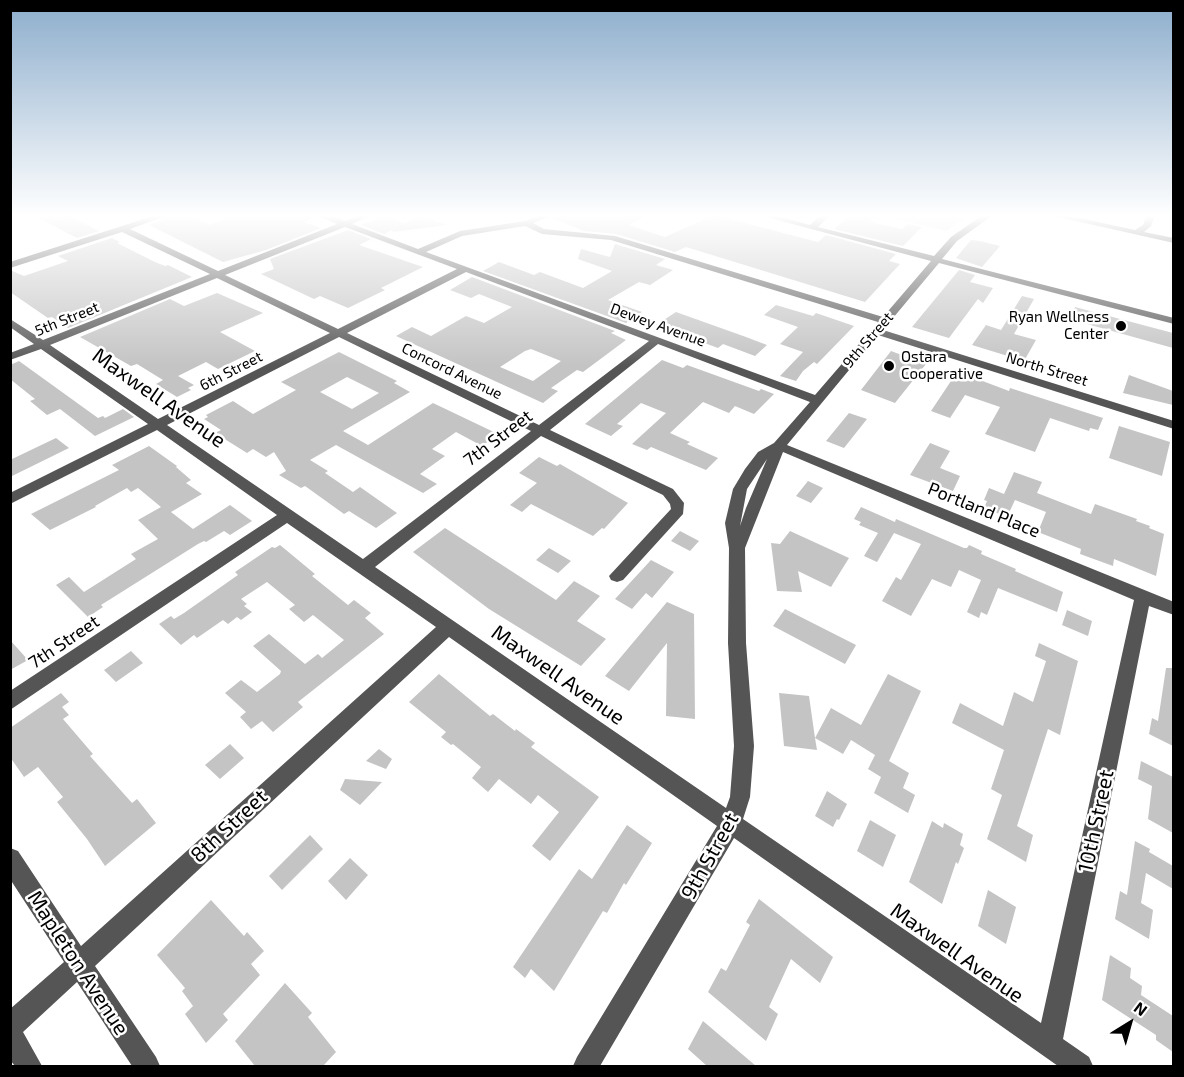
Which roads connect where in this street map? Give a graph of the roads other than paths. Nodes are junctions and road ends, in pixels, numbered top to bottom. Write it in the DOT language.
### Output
graph roads {
  1 [pos="198,265"];
  2 [pos="243,265"];
  3 [pos="455,265"];
  4 [pos="702,265"];
  5 [pos="932,265"];
  6 [pos="956,265"];
  7 [pos="465,269"];
  8 [pos="218,275"];
  9 [pos="885,321"];
  10 [pos="1173,321"];
  11 [pos="10,322"];
  12 [pos="876,331"];
  13 [pos="339,333"];
  14 [pos="657,340"];
  15 [pos="43,344"];
  16 [pos="10,357"];
  17 [pos="817,400"];
  18 [pos="1173,424"];
  19 [pos="157,425"];
  20 [pos="541,430"];
  21 [pos="779,446"];
  22 [pos="10,499"];
  23 [pos="288,515"];
  24 [pos="364,567"];
  25 [pos="617,576"];
  26 [pos="1143,597"];
  27 [pos="1173,609"];
  28 [pos="449,626"];
  29 [pos="10,702"];
  30 [pos="731,824"];
  31 [pos="10,859"];
  32 [pos="79,965"];
  33 [pos="10,1027"];
  34 [pos="10,1034"];
  35 [pos="1049,1044"];
  36 [pos="29,1066"];
  37 [pos="147,1066"];
  38 [pos="586,1066"];
  39 [pos="1080,1066"];
  1 -- 8 [label="street, Concord Avenue"];
  2 -- 8 [label="street, 5th Street"];
  3 -- 7 [label="street, Dewey Avenue"];
  4 -- 9 [label="street"];
  5 -- 9 [label="street, 9th Street"];
  6 -- 10 [label="street"];
  7 -- 13 [label="street, 6th Street"];
  7 -- 14 [label="street, Dewey Avenue"];
  8 -- 13 [label="street, Concord Avenue"];
  8 -- 15 [label="street, 5th Street"];
  9 -- 12 [label="street, 9th Street"];
  11 -- 15 [label="street, Maxwell Avenue"];
  12 -- 17 [label="street, 9th Street"];
  12 -- 18 [label="street, North Street"];
  13 -- 19 [label="street, 6th Street"];
  13 -- 20 [label="street, Concord Avenue"];
  14 -- 17 [label="street, Dewey Avenue"];
  14 -- 20 [label="street, 7th Street"];
  15 -- 16 [label="street, 5th Street"];
  15 -- 19 [label="street, Maxwell Avenue"];
  17 -- 21 [label="street, 9th Street"];
  19 -- 22 [label="street, 6th Street"];
  19 -- 23 [label="street, Maxwell Avenue"];
  20 -- 24 [label="street, 7th Street"];
  20 -- 25 [label="street, Concord Avenue"];
  21 -- 26 [label="street, Portland Place"];
  21 -- 30 [label="street, 9th Street"];
  23 -- 24 [label="street, Maxwell Avenue"];
  23 -- 29 [label="street, 7th Street"];
  24 -- 28 [label="street, Maxwell Avenue"];
  26 -- 27 [label="street, Portland Place"];
  26 -- 35 [label="street, 10th Street"];
  28 -- 30 [label="street, Maxwell Avenue"];
  28 -- 32 [label="street, 8th Street"];
  30 -- 35 [label="street, Maxwell Avenue"];
  30 -- 38 [label="street, 9th Street"];
  31 -- 32 [label="street, Mapleton Avenue"];
  32 -- 33 [label="street, 8th Street"];
  32 -- 37 [label="street, Mapleton Avenue"];
  34 -- 36 [label="street"];
  35 -- 39 [label="street, Maxwell Avenue"];
}
